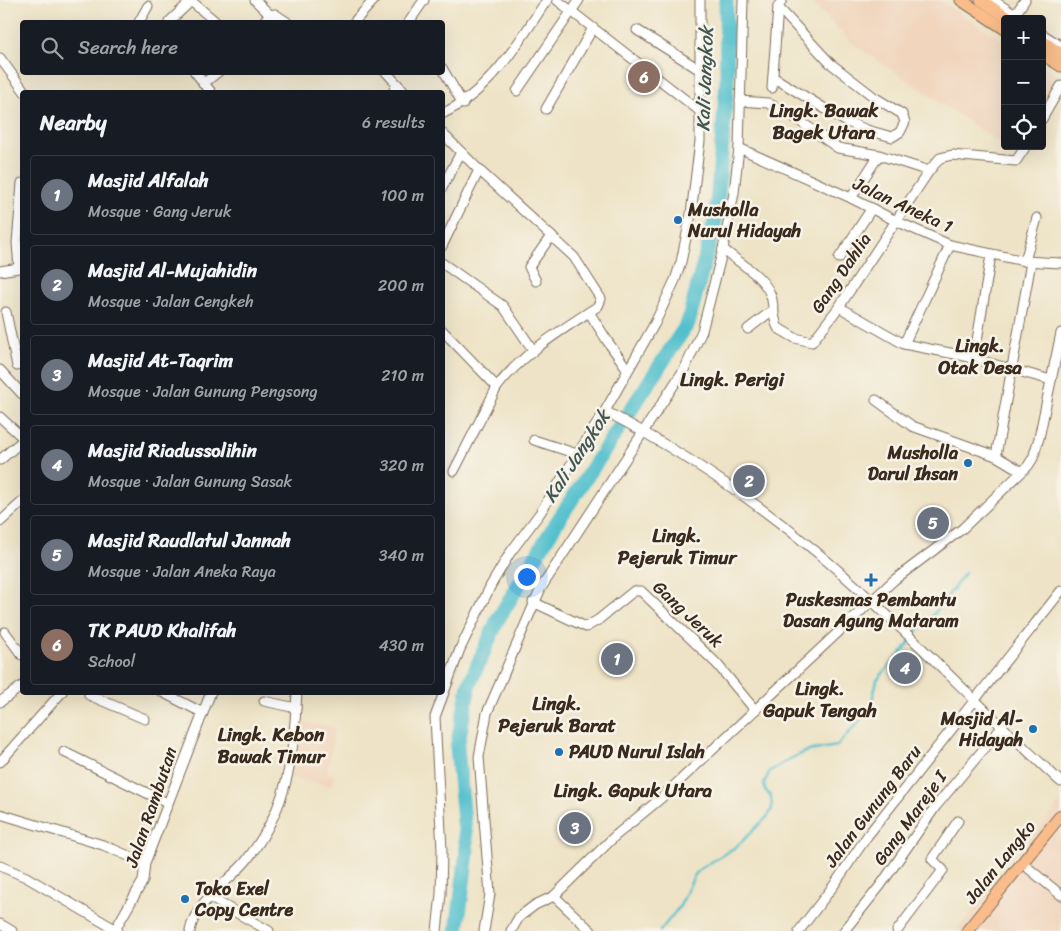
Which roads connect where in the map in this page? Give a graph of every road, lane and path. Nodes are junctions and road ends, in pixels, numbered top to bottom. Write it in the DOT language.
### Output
graph roads {
  1 [pos="255,0"];
  2 [pos="374,0"];
  3 [pos="424,0"];
  4 [pos="547,0"];
  5 [pos="557,0"];
  6 [pos="578,0"];
  7 [pos="700,0"];
  8 [pos="743,0"];
  9 [pos="961,0"];
  10 [pos="981,0"];
  11 [pos="993,0"];
  12 [pos="1025,0"];
  13 [pos="780,3"];
  14 [pos="148,6"];
  15 [pos="571,12"];
  16 [pos="270,15"];
  17 [pos="1008,15"];
  18 [pos="1010,15"];
  19 [pos="1016,15"];
  20 [pos="140,20"];
  21 [pos="171,20"];
  22 [pos="214,20"];
  23 [pos="265,20"];
  24 [pos="284,20"];
  25 [pos="356,20"];
  26 [pos="410,20"];
  27 [pos="1001,26"];
  28 [pos="593,28"];
  29 [pos="637,30"];
  30 [pos="1046,37"];
  31 [pos="1046,44"];
  32 [pos="1061,46"];
  33 [pos="1061,54"];
  34 [pos="1046,57"];
  35 [pos="0,58"];
  36 [pos="1061,66"];
  37 [pos="700,70"];
  38 [pos="445,73"];
  39 [pos="197,75"];
  40 [pos="214,75"];
  41 [pos="388,75"];
  42 [pos="773,77"];
  43 [pos="203,84"];
  44 [pos="1061,86"];
  45 [pos="395,88"];
  46 [pos="772,88"];
  47 [pos="24,90"];
  48 [pos="209,90"];
  49 [pos="517,90"];
  50 [pos="740,101"];
  51 [pos="463,104"];
  52 [pos="546,109"];
  53 [pos="701,112"];
  54 [pos="1046,112"];
  55 [pos="445,113"];
  56 [pos="445,136"];
  57 [pos="739,148"];
  58 [pos="1023,150"];
  59 [pos="461,152"];
  60 [pos="878,155"];
  61 [pos="479,170"];
  62 [pos="929,171"];
  63 [pos="445,182"];
  64 [pos="851,198"];
  65 [pos="20,204"];
  66 [pos="872,208"];
  67 [pos="1037,218"];
  68 [pos="896,221"];
  69 [pos="551,236"];
  70 [pos="445,240"];
  71 [pos="950,245"];
  72 [pos="723,249"];
  73 [pos="991,255"];
  74 [pos="839,258"];
  75 [pos="1028,262"];
  76 [pos="1061,263"];
  77 [pos="445,265"];
  78 [pos="0,270"];
  79 [pos="536,281"];
  80 [pos="839,307"];
  81 [pos="774,310"];
  82 [pos="6,312"];
  83 [pos="589,312"];
  84 [pos="748,329"];
  85 [pos="445,333"];
  86 [pos="1061,333"];
  87 [pos="904,344"];
  88 [pos="533,350"];
  89 [pos="974,359"];
  90 [pos="20,365"];
  91 [pos="1011,368"];
  92 [pos="628,370"];
  93 [pos="1,373"];
  94 [pos="1051,380"];
  95 [pos="497,387"];
  96 [pos="20,392"];
  97 [pos="876,400"];
  98 [pos="605,410"];
  99 [pos="0,417"];
  100 [pos="641,432"];
  101 [pos="20,435"];
  102 [pos="534,440"];
  103 [pos="20,443"];
  104 [pos="577,454"];
  105 [pos="996,456"];
  106 [pos="0,460"];
  107 [pos="454,471"];
  108 [pos="1021,471"];
  109 [pos="20,504"];
  110 [pos="0,522"];
  111 [pos="1061,591"];
  112 [pos="872,600"];
  113 [pos="534,602"];
  114 [pos="5,632"];
  115 [pos="20,651"];
  116 [pos="20,687"];
  117 [pos="445,691"];
  118 [pos="59,695"];
  119 [pos="93,695"];
  120 [pos="168,695"];
  121 [pos="210,695"];
  122 [pos="297,695"];
  123 [pos="444,695"];
  124 [pos="1,700"];
  125 [pos="974,700"];
  126 [pos="264,701"];
  127 [pos="296,708"];
  128 [pos="755,710"];
  129 [pos="202,713"];
  130 [pos="145,719"];
  131 [pos="1003,726"];
  132 [pos="64,752"];
  133 [pos="0,762"];
  134 [pos="1061,782"];
  135 [pos="167,803"];
  136 [pos="0,814"];
  137 [pos="1061,815"];
  138 [pos="958,821"];
  139 [pos="1022,863"];
  140 [pos="145,864"];
  141 [pos="0,866"];
  142 [pos="1061,895"];
  143 [pos="554,896"];
  144 [pos="209,898"];
  145 [pos="0,924"];
  146 [pos="117,930"];
  147 [pos="12,931"];
  148 [pos="190,931"];
  149 [pos="269,931"];
  150 [pos="437,931"];
  151 [pos="484,931"];
  152 [pos="511,931"];
  153 [pos="591,931"];
  154 [pos="799,931"];
  155 [pos="844,931"];
  156 [pos="897,931"];
  157 [pos="967,931"];
  1 -- 16 [label="street"];
  2 -- 25 [label="street"];
  3 -- 26 [label="street"];
  4 -- 51 [label="street"];
  5 -- 15 [label="street"];
  6 -- 15 [label="street"];
  7 -- 37 [label="street"];
  8 -- 50 [label="street"];
  9 -- 27 [label="main road"];
  10 -- 17 [label="main road"];
  11 -- 18 [label="street"];
  12 -- 19 [label="street"];
  13 -- 42 [label="street"];
  13 -- 42 [label="street"];
  14 -- 20 [label="street"];
  15 -- 28 [label="street"];
  15 -- 49 [label="street"];
  16 -- 23 [label="street"];
  16 -- 24 [label="street"];
  21 -- 22 [label="street"];
  28 -- 52 [label="street"];
  28 -- 53 [label="street"];
  29 -- 37 [label="street"];
  30 -- 32 [label="street"];
  31 -- 33 [label="main road"];
  34 -- 36 [label="main road"];
  35 -- 47 [label="street"];
  37 -- 53 [label="street"];
  38 -- 51 [label="street"];
  39 -- 43 [label="street"];
  40 -- 43 [label="street"];
  41 -- 45 [label="street"];
  42 -- 46 [label="street"];
  43 -- 48 [label="street"];
  44 -- 54 [label="street"];
  50 -- 57 [label="street"];
  50 -- 60 [label="street"];
  51 -- 55 [label="street"];
  53 -- 92 [label="street"];
  56 -- 59 [label="street"];
  57 -- 64 [label="street, Jalan Aneka 1"];
  57 -- 72 [label="street"];
  58 -- 62 [label="street, Gang Dahlia"];
  59 -- 61 [label="street"];
  59 -- 63 [label="street"];
  60 -- 62 [label="street"];
  60 -- 64 [label="street"];
  61 -- 69 [label="street"];
  61 -- 70 [label="street"];
  62 -- 68 [label="street, Gang Dahlia"];
  64 -- 66 [label="street, Jalan Aneka 1"];
  65 -- 78 [label="street"];
  66 -- 68 [label="street, Jalan Aneka 1"];
  66 -- 74 [label="street"];
  67 -- 75 [label="street"];
  68 -- 71 [label="street, Jalan Aneka 1"];
  68 -- 80 [label="street, Gang Dahlia"];
  69 -- 79 [label="street"];
  69 -- 83 [label="street"];
  71 -- 73 [label="street, Jalan Aneka 1"];
  71 -- 87 [label="street"];
  72 -- 81 [label="street"];
  72 -- 100 [label="street"];
  73 -- 75 [label="street, Jalan Aneka 1"];
  73 -- 89 [label="street"];
  75 -- 76 [label="street, Jalan Aneka 1"];
  75 -- 91 [label="street"];
  77 -- 88 [label="street"];
  80 -- 81 [label="street, Gang Dahlia"];
  80 -- 87 [label="street"];
  81 -- 84 [label="street"];
  82 -- 90 [label="street"];
  83 -- 88 [label="street"];
  83 -- 92 [label="street"];
  85 -- 95 [label="street"];
  86 -- 94 [label="street"];
  87 -- 89 [label="street"];
  88 -- 95 [label="street"];
  89 -- 91 [label="street"];
  90 -- 93 [label="street"];
  91 -- 94 [label="street"];
  91 -- 105 [label="street"];
  92 -- 98 [label="street"];
  93 -- 96 [label="street"];
  94 -- 108 [label="street"];
  95 -- 107 [label="street"];
  97 -- 105 [label="street"];
  98 -- 100 [label="street"];
  98 -- 104 [label="street"];
  99 -- 101 [label="street"];
  100 -- 112 [label="street"];
  100 -- 113 [label="street"];
  102 -- 104 [label="street"];
  103 -- 106 [label="street"];
  104 -- 117 [label="street"];
  105 -- 108 [label="street"];
  108 -- 112 [label="street"];
  109 -- 110 [label="street"];
  111 -- 125 [label="street, Jalan Gunung Baru"];
  112 -- 125 [label="street"];
  112 -- 128 [label="street"];
  113 -- 128 [label="street, Gang Jeruk"];
  113 -- 151 [label="street"];
  114 -- 115 [label="street"];
  116 -- 124 [label="street"];
  118 -- 133 [label="street"];
  119 -- 130 [label="street"];
  120 -- 129 [label="street"];
  121 -- 129 [label="street, Jalan Rambutan"];
  122 -- 127 [label="street"];
  123 -- 150 [label="street"];
  125 -- 131 [label="street"];
  125 -- 154 [label="street, Jalan Gunung Baru"];
  126 -- 127 [label="street"];
  127 -- 144 [label="street"];
  128 -- 143 [label="street"];
  129 -- 135 [label="street, Jalan Rambutan"];
  131 -- 134 [label="street"];
  131 -- 155 [label="street, Gang Mareje I"];
  132 -- 135 [label="street"];
  135 -- 140 [label="street, Jalan Rambutan"];
  136 -- 140 [label="street"];
  137 -- 139 [label="main road, Jalan Langko"];
  138 -- 156 [label="street"];
  139 -- 142 [label="street"];
  139 -- 157 [label="main road, Jalan Langko"];
  140 -- 146 [label="street, Jalan Rambutan"];
  141 -- 146 [label="street"];
  143 -- 152 [label="street"];
  143 -- 153 [label="street"];
  144 -- 148 [label="street"];
  144 -- 149 [label="street"];
  145 -- 147 [label="street"];
}
